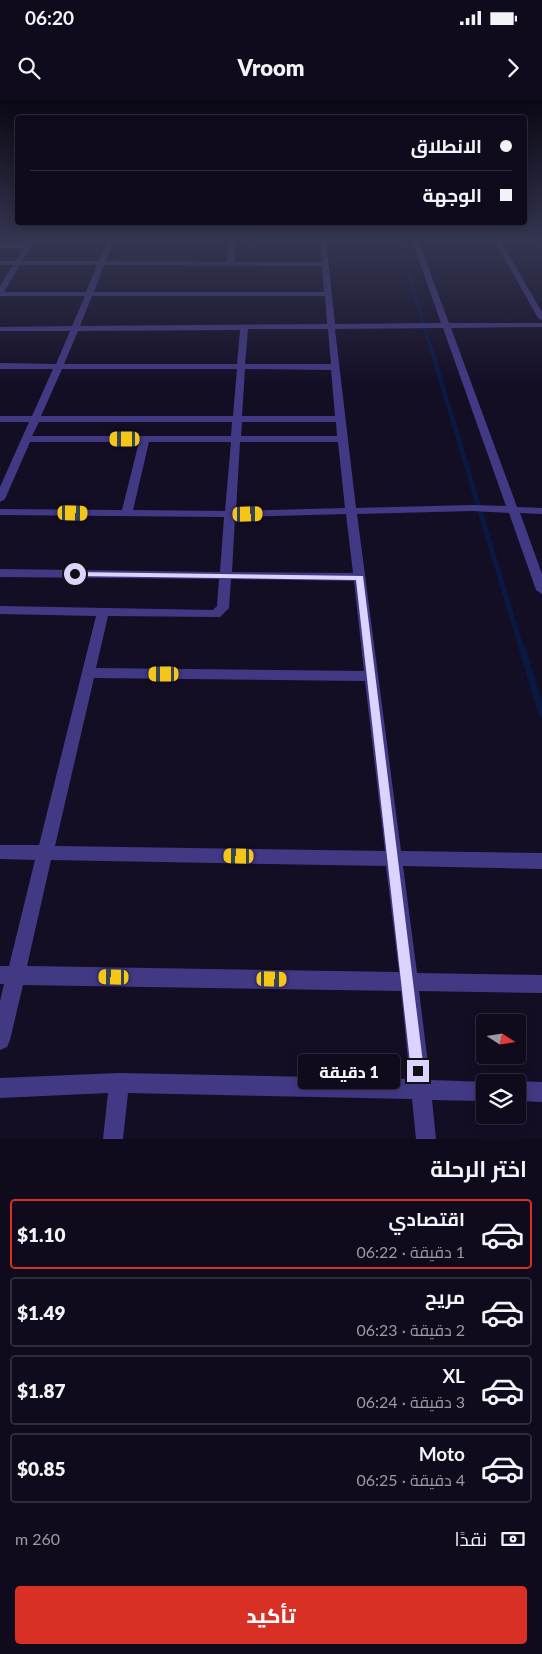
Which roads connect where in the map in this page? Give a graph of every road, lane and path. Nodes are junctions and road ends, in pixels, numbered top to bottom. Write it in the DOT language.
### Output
graph roads {
  1 [pos="90,288"];
  2 [pos="328,288"];
  3 [pos="432,288"];
  4 [pos="525,288"];
  5 [pos="0,293"];
  6 [pos="88,294"];
  7 [pos="329,294"];
  8 [pos="542,318"];
  9 [pos="542,325"];
  10 [pos="446,326"];
  11 [pos="332,327"];
  12 [pos="244,328"];
  13 [pos="0,329"];
  14 [pos="75,329"];
  15 [pos="0,366"];
  16 [pos="58,367"];
  17 [pos="242,367"];
  18 [pos="335,367"];
  19 [pos="0,419"];
  20 [pos="35,419"];
  21 [pos="238,419"];
  22 [pos="341,419"];
  23 [pos="27,439"];
  24 [pos="145,439"];
  25 [pos="237,439"];
  26 [pos="342,439"];
  27 [pos="0,499"];
  28 [pos="514,511"];
  29 [pos="542,511"];
  30 [pos="0,512"];
  31 [pos="352,512"];
  32 [pos="127,513"];
  33 [pos="230,514"];
  34 [pos="0,573"];
  35 [pos="226,576"];
  36 [pos="360,577"];
  37 [pos="542,590"];
  38 [pos="0,610"];
  39 [pos="103,612"];
  40 [pos="88,673"];
  41 [pos="372,676"];
  42 [pos="0,852"];
  43 [pos="46,853"];
  44 [pos="394,859"];
  45 [pos="542,861"];
  46 [pos="8,975"];
  47 [pos="409,982"];
  48 [pos="542,984"];
  49 [pos="0,1040"];
  50 [pos="119,1083"];
  51 [pos="0,1088"];
  52 [pos="419,1089"];
  53 [pos="476,1091"];
  54 [pos="526,1092"];
  55 [pos="542,1092"];
  56 [pos="113,1139"];
  57 [pos="426,1139"];
  1 -- 6 [label="street"];
  2 -- 7 [label="street"];
  3 -- 10 [label="street"];
  4 -- 8 [label="street"];
  5 -- 6 [label="street"];
  6 -- 7 [label="street"];
  6 -- 14 [label="street"];
  7 -- 11 [label="street"];
  9 -- 10 [label="street"];
  10 -- 11 [label="street"];
  10 -- 28 [label="street"];
  11 -- 12 [label="street"];
  11 -- 18 [label="street"];
  12 -- 14 [label="street"];
  12 -- 17 [label="street"];
  13 -- 14 [label="street"];
  14 -- 16 [label="street"];
  15 -- 16 [label="street"];
  16 -- 17 [label="street"];
  16 -- 20 [label="street"];
  17 -- 18 [label="street"];
  17 -- 21 [label="street"];
  18 -- 22 [label="street"];
  19 -- 20 [label="street"];
  20 -- 21 [label="street"];
  20 -- 23 [label="street"];
  21 -- 22 [label="street"];
  21 -- 25 [label="street"];
  22 -- 26 [label="street"];
  23 -- 24 [label="street"];
  23 -- 27 [label="street"];
  24 -- 25 [label="street"];
  24 -- 32 [label="street"];
  25 -- 26 [label="street"];
  25 -- 33 [label="street"];
  26 -- 31 [label="street"];
  28 -- 29 [label="street"];
  28 -- 31 [label="street"];
  28 -- 37 [label="street"];
  30 -- 32 [label="street"];
  31 -- 33 [label="street"];
  31 -- 36 [label="street"];
  32 -- 33 [label="street"];
  33 -- 35 [label="street"];
  34 -- 35 [label="street"];
  35 -- 36 [label="street"];
  35 -- 39 [label="street"];
  36 -- 41 [label="street"];
  38 -- 39 [label="street"];
  39 -- 40 [label="street"];
  40 -- 41 [label="street"];
  40 -- 43 [label="street"];
  41 -- 44 [label="street"];
  42 -- 43 [label="street"];
  43 -- 44 [label="street"];
  43 -- 46 [label="street"];
  44 -- 45 [label="street"];
  44 -- 47 [label="street"];
  46 -- 47 [label="street"];
  46 -- 49 [label="street"];
  47 -- 48 [label="street"];
  47 -- 52 [label="street"];
  50 -- 51 [label="street"];
  50 -- 52 [label="street"];
  50 -- 56 [label="street"];
  52 -- 53 [label="street"];
  52 -- 57 [label="street"];
  54 -- 55 [label="street"];
}
